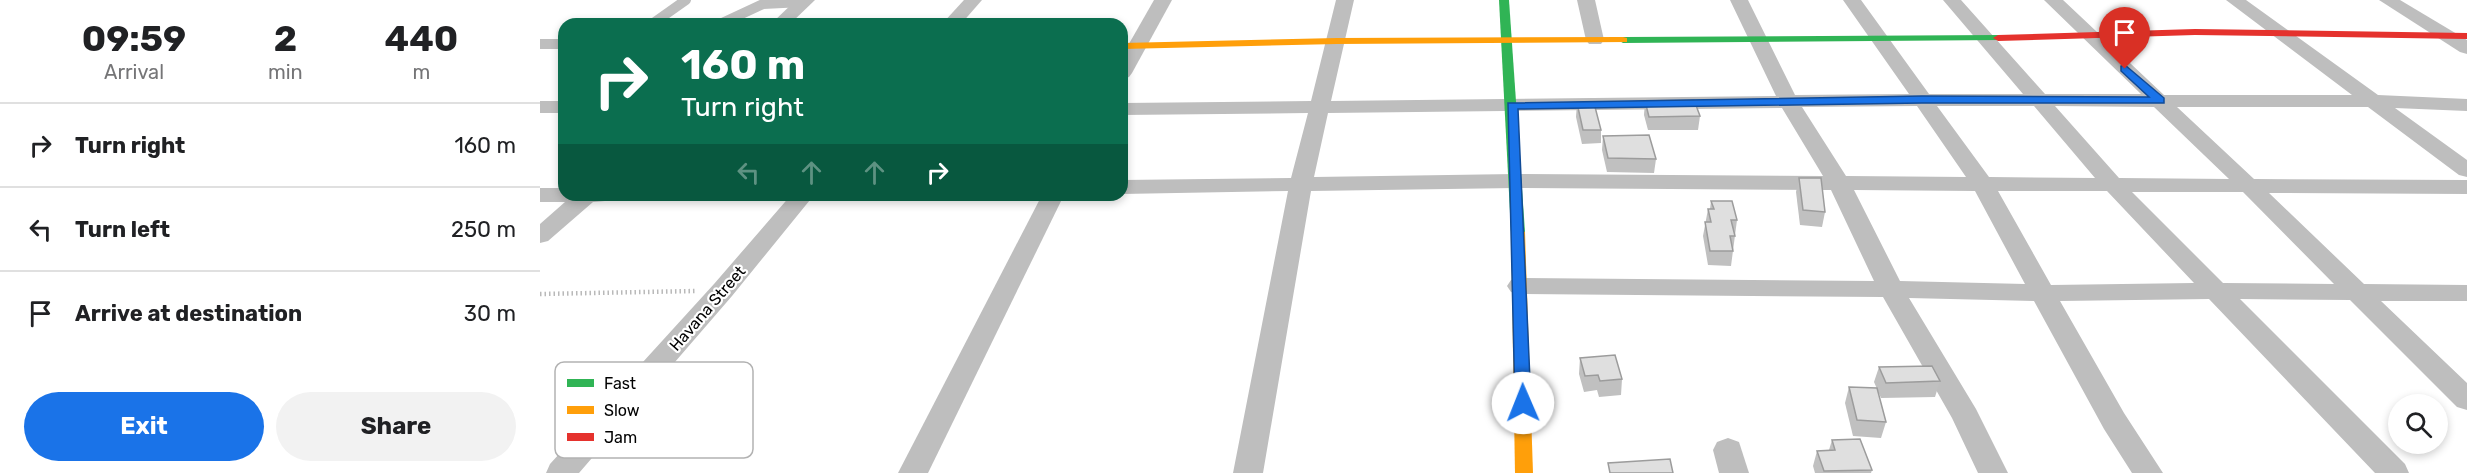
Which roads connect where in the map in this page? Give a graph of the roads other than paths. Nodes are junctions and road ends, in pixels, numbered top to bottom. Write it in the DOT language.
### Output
graph roads {
  1 [pos="686,0"];
  2 [pos="973,0"];
  3 [pos="1163,0"];
  4 [pos="1345,0"];
  5 [pos="1504,0"];
  6 [pos="1586,0"];
  7 [pos="1739,0"];
  8 [pos="1852,0"];
  9 [pos="1952,0"];
  10 [pos="2053,0"];
  11 [pos="2235,0"];
  12 [pos="2388,0"];
  13 [pos="805,1"];
  14 [pos="660,18"];
  15 [pos="733,18"];
  16 [pos="787,18"];
  17 [pos="956,18"];
  18 [pos="2284,35"];
  19 [pos="2446,36"];
  20 [pos="2467,36"];
  21 [pos="2090,37"];
  22 [pos="1880,39"];
  23 [pos="1985,39"];
  24 [pos="1336,40"];
  25 [pos="1506,40"];
  26 [pos="1595,40"];
  27 [pos="1756,40"];
  28 [pos="540,44"];
  29 [pos="558,44"];
  30 [pos="1130,46"];
  31 [pos="2467,48"];
  32 [pos="1922,100"];
  33 [pos="2037,100"];
  34 [pos="2160,101"];
  35 [pos="2373,101"];
  36 [pos="1789,103"];
  37 [pos="2467,105"];
  38 [pos="1512,106"];
  39 [pos="540,107"];
  40 [pos="558,107"];
  41 [pos="1320,108"];
  42 [pos="1128,109"];
  43 [pos="2467,170"];
  44 [pos="1515,181"];
  45 [pos="1301,184"];
  46 [pos="1840,185"];
  47 [pos="1983,185"];
  48 [pos="2114,186"];
  49 [pos="2249,186"];
  50 [pos="1128,187"];
  51 [pos="2467,187"];
  52 [pos="540,195"];
  53 [pos="558,195"];
  54 [pos="580,201"];
  55 [pos="798,201"];
  56 [pos="1050,201"];
  57 [pos="540,236"];
  58 [pos="1520,286"];
  59 [pos="1891,289"];
  60 [pos="2217,291"];
  61 [pos="2356,292"];
  62 [pos="2045,293"];
  63 [pos="2467,293"];
  64 [pos="659,362"];
  65 [pos="2467,400"];
  66 [pos="574,458"];
  67 [pos="561,473"];
  68 [pos="913,473"];
  69 [pos="1248,473"];
  70 [pos="1524,473"];
  71 [pos="1993,473"];
  72 [pos="2148,473"];
  73 [pos="2394,473"];
  1 -- 14 [label="lane"];
  2 -- 17 [label="street"];
  3 -- 30 [label="street"];
  4 -- 24 [label="street"];
  5 -- 25 [label="street"];
  6 -- 26 [label="street"];
  7 -- 27 [label="street"];
  8 -- 22 [label="street"];
  9 -- 23 [label="street"];
  10 -- 21 [label="street"];
  11 -- 18 [label="street"];
  12 -- 19 [label="street"];
  13 -- 15 [label="lane"];
  13 -- 16 [label="street"];
  18 -- 19 [label="street"];
  18 -- 21 [label="street"];
  18 -- 35 [label="street"];
  19 -- 20 [label="street"];
  19 -- 31 [label="street"];
  21 -- 23 [label="street"];
  21 -- 34 [label="street"];
  22 -- 23 [label="street"];
  22 -- 27 [label="street"];
  22 -- 32 [label="street"];
  23 -- 33 [label="street"];
  24 -- 25 [label="street"];
  24 -- 30 [label="street"];
  24 -- 41 [label="street"];
  25 -- 26 [label="street"];
  25 -- 38 [label="street"];
  26 -- 27 [label="street"];
  27 -- 36 [label="street"];
  28 -- 29 [label="lane"];
  32 -- 33 [label="street"];
  32 -- 36 [label="street"];
  32 -- 47 [label="street"];
  33 -- 34 [label="street"];
  33 -- 48 [label="street"];
  34 -- 35 [label="street"];
  34 -- 49 [label="street"];
  35 -- 37 [label="street"];
  35 -- 43 [label="street"];
  36 -- 38 [label="street"];
  36 -- 46 [label="street"];
  38 -- 41 [label="street"];
  38 -- 44 [label="street"];
  39 -- 40 [label="street"];
  41 -- 42 [label="street"];
  41 -- 45 [label="street"];
  44 -- 45 [label="street"];
  44 -- 46 [label="street"];
  44 -- 58 [label="street"];
  45 -- 50 [label="street"];
  45 -- 69 [label="street"];
  46 -- 47 [label="street"];
  46 -- 59 [label="street"];
  47 -- 48 [label="street"];
  47 -- 62 [label="street"];
  48 -- 49 [label="street"];
  48 -- 60 [label="street"];
  49 -- 51 [label="street"];
  49 -- 61 [label="street"];
  52 -- 53 [label="street"];
  54 -- 57 [label="street"];
  55 -- 64 [label="street, Havana Street"];
  56 -- 68 [label="street"];
  58 -- 59 [label="street"];
  58 -- 70 [label="street"];
  59 -- 62 [label="street"];
  59 -- 71 [label="street"];
  60 -- 61 [label="street"];
  60 -- 62 [label="street"];
  60 -- 73 [label="street"];
  61 -- 63 [label="street"];
  61 -- 65 [label="street"];
  62 -- 72 [label="street"];
  66 -- 67 [label="street, Havana Street"];
}
